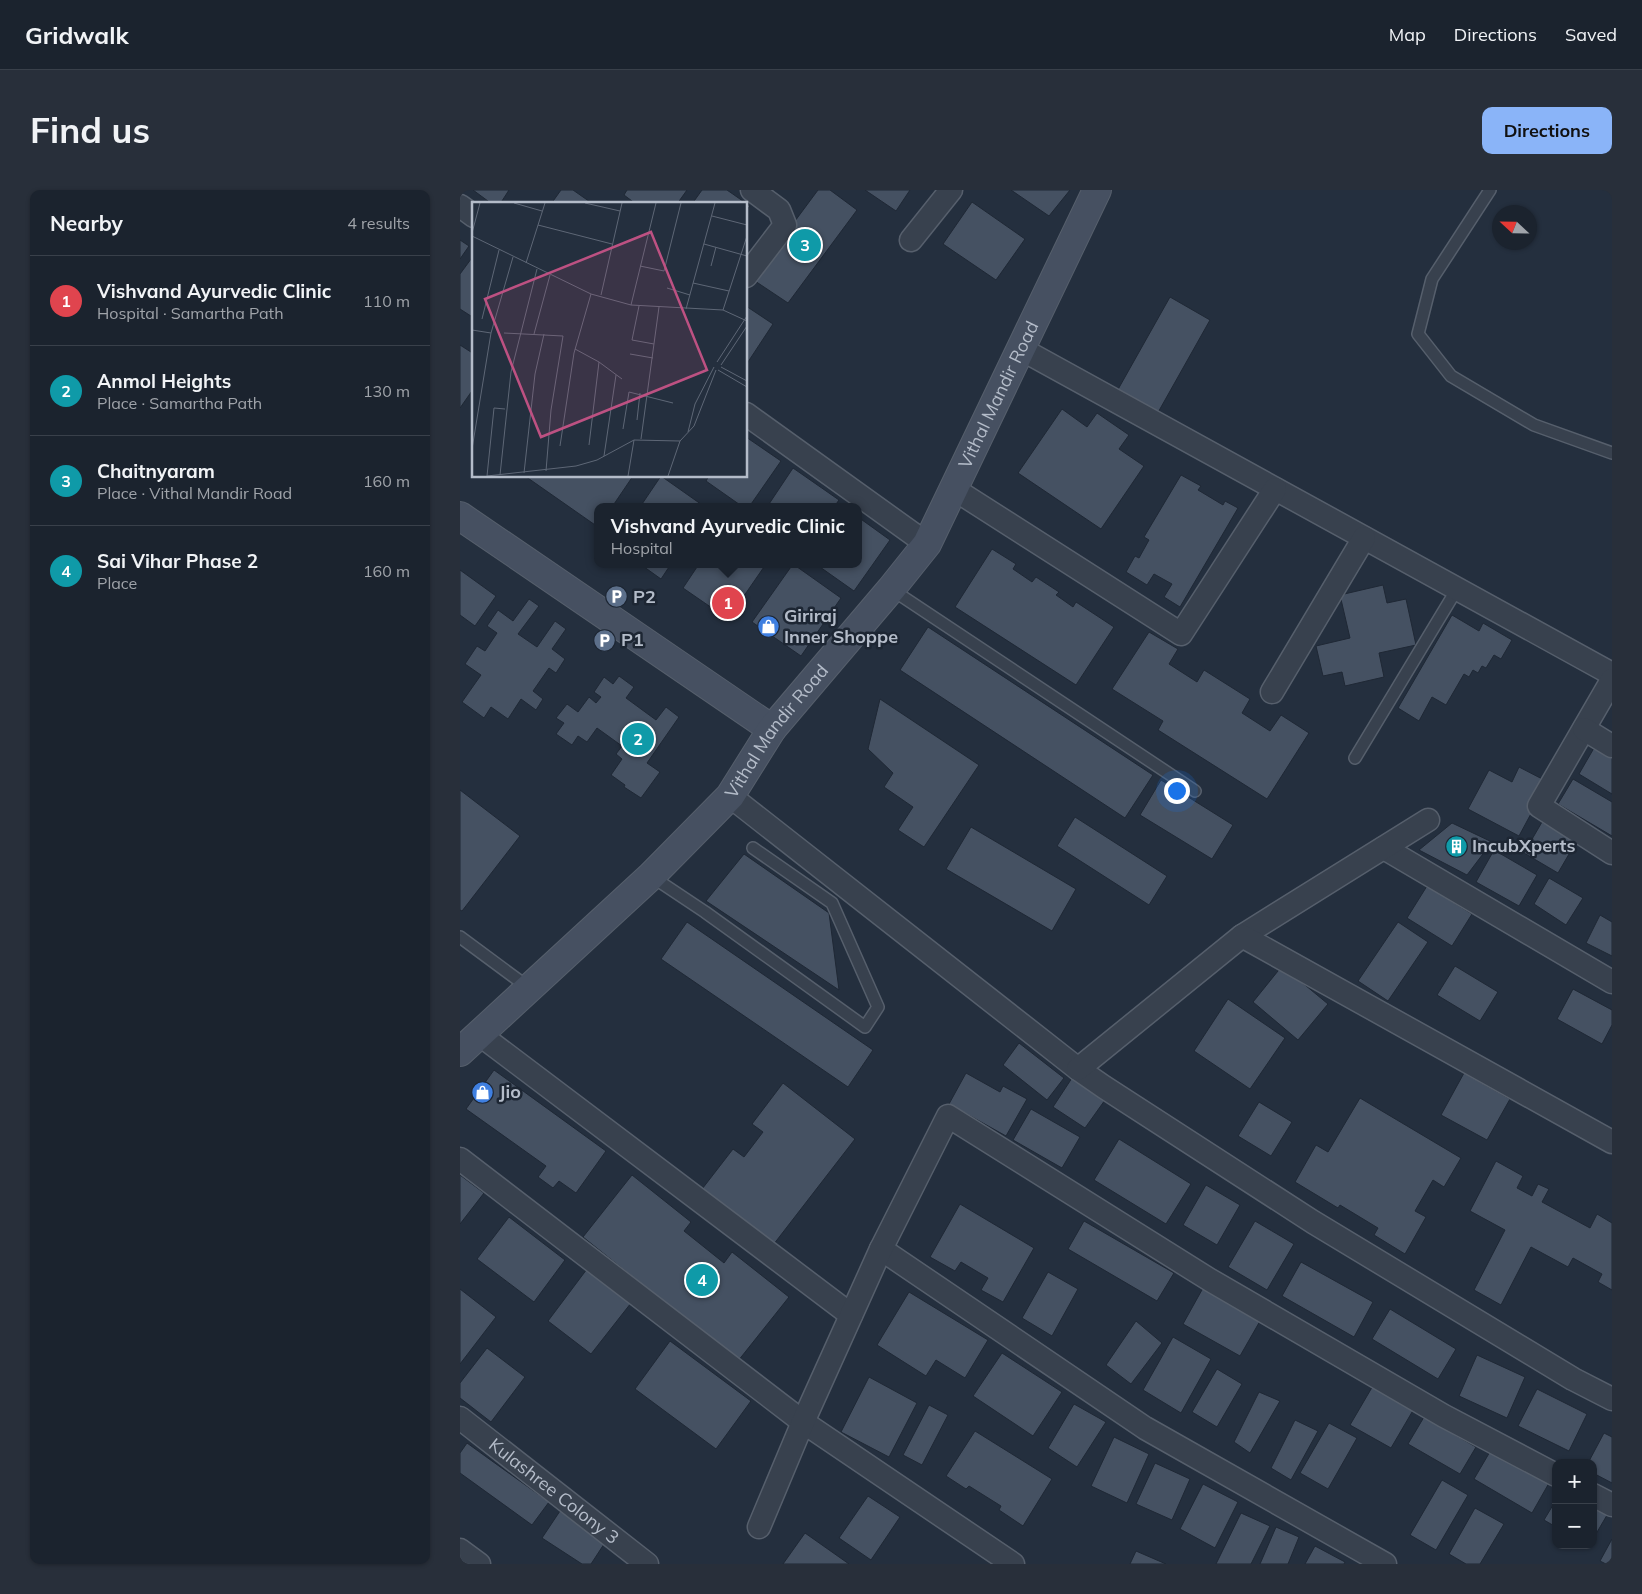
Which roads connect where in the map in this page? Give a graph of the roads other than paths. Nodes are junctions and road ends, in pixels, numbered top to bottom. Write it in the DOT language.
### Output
graph roads {
  1 [pos="752,190"];
  2 [pos="950,190"];
  3 [pos="1097,190"];
  4 [pos="1490,190"];
  5 [pos="460,206"];
  6 [pos="472,215"];
  7 [pos="911,240"];
  8 [pos="748,273"];
  9 [pos="1021,349"];
  10 [pos="748,415"];
  11 [pos="1612,453"];
  12 [pos="954,489"];
  13 [pos="1275,489"];
  14 [pos="460,516"];
  15 [pos="1364,538"];
  16 [pos="927,544"];
  17 [pos="891,589"];
  18 [pos="1457,589"];
  19 [pos="1612,674"];
  20 [pos="1612,680"];
  21 [pos="1272,692"];
  22 [pos="772,729"];
  23 [pos="1584,729"];
  24 [pos="1612,746"];
  25 [pos="1355,758"];
  26 [pos="1195,791"];
  27 [pos="730,796"];
  28 [pos="1428,820"];
  29 [pos="754,848"];
  30 [pos="1384,848"];
  31 [pos="1612,853"];
  32 [pos="652,876"];
  33 [pos="1242,936"];
  34 [pos="460,937"];
  35 [pos="1612,982"];
  36 [pos="529,988"];
  37 [pos="470,1043"];
  38 [pos="1078,1069"];
  39 [pos="1612,1142"];
  40 [pos="460,1159"];
  41 [pos="881,1249"];
  42 [pos="851,1314"];
  43 [pos="1612,1399"];
  44 [pos="460,1418"];
  45 [pos="803,1422"];
  46 [pos="1552,1473"];
  47 [pos="1597,1497"];
  48 [pos="1612,1505"];
  49 [pos="759,1526"];
  50 [pos="460,1550"];
  51 [pos="479,1564"];
  52 [pos="647,1564"];
  53 [pos="1013,1564"];
  54 [pos="1385,1564"];
  1 -- 8 [label="street"];
  2 -- 7 [label="street"];
  3 -- 9 [label="street, Vithal Mandir Road"];
  4 -- 11 [label="lane"];
  5 -- 6 [label="street"];
  9 -- 12 [label="street, Vithal Mandir Road"];
  9 -- 13 [label="street"];
  10 -- 16 [label="street"];
  12 -- 13 [label="street"];
  12 -- 16 [label="street, Vithal Mandir Road"];
  13 -- 15 [label="street"];
  14 -- 22 [label="street"];
  15 -- 18 [label="street"];
  15 -- 21 [label="street"];
  16 -- 17 [label="street, Vithal Mandir Road"];
  17 -- 22 [label="street, Vithal Mandir Road"];
  17 -- 26 [label="lane"];
  18 -- 19 [label="street"];
  18 -- 25 [label="lane"];
  20 -- 23 [label="street"];
  22 -- 27 [label="street, Vithal Mandir Road"];
  23 -- 24 [label="street"];
  23 -- 31 [label="street"];
  27 -- 32 [label="street, Vithal Mandir Road"];
  27 -- 38 [label="street"];
  28 -- 30 [label="street"];
  29 -- 32 [label="lane"];
  30 -- 33 [label="street"];
  30 -- 35 [label="street"];
  32 -- 36 [label="street, Vithal Mandir Road"];
  33 -- 38 [label="street"];
  33 -- 39 [label="street"];
  34 -- 36 [label="lane"];
  36 -- 37 [label="street, Vithal Mandir Road"];
  37 -- 42 [label="street"];
  38 -- 43 [label="street"];
  40 -- 45 [label="street"];
  41 -- 42 [label="street"];
  41 -- 46 [label="street"];
  41 -- 54 [label="street"];
  42 -- 45 [label="street"];
  44 -- 52 [label="street, Kulashree Colony 3"];
  45 -- 49 [label="street"];
  45 -- 53 [label="street"];
  47 -- 48 [label="street"];
  50 -- 51 [label="street"];
}
